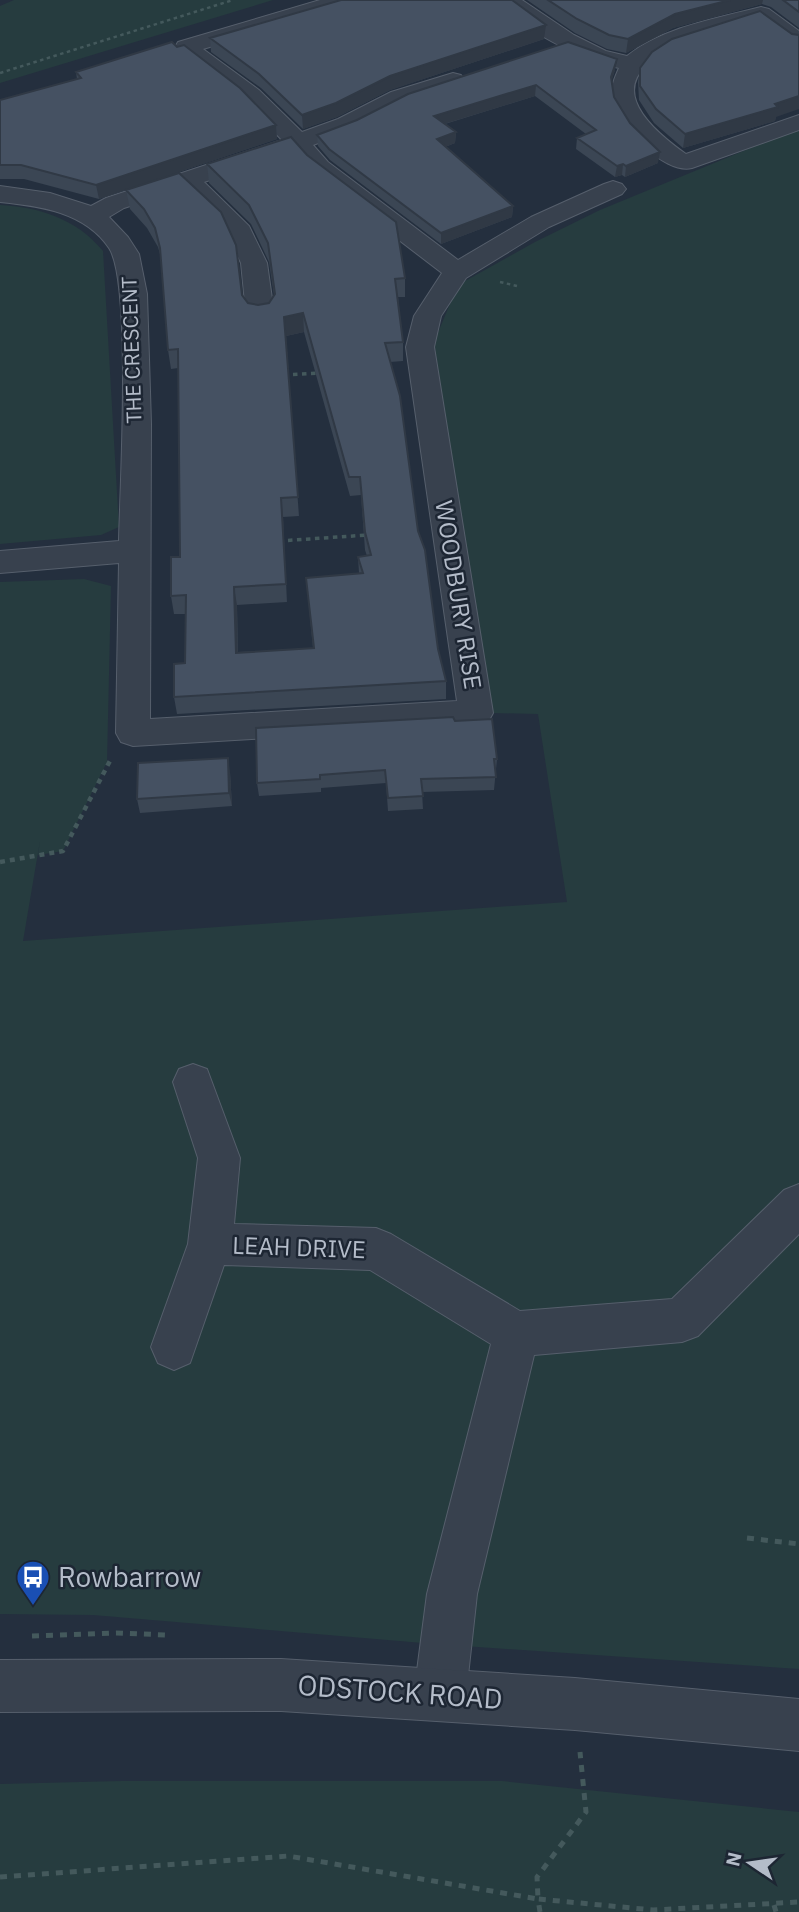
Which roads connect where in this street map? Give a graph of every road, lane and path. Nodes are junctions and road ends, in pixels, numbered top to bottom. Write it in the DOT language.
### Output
graph roads {
  1 [pos="233,0"];
  2 [pos="344,0"];
  3 [pos="508,0"];
  4 [pos="756,7"];
  5 [pos="799,41"];
  6 [pos="632,64"];
  7 [pos="0,73"];
  8 [pos="472,74"];
  9 [pos="799,122"];
  10 [pos="295,142"];
  11 [pos="187,180"];
  12 [pos="613,189"];
  13 [pos="0,194"];
  14 [pos="92,216"];
  15 [pos="457,272"];
  16 [pos="260,313"];
  17 [pos="328,372"];
  18 [pos="275,376"];
  19 [pos="381,534"];
  20 [pos="274,541"];
  21 [pos="135,551"];
  22 [pos="0,562"];
  23 [pos="133,733"];
  24 [pos="0,862"];
  25 [pos="193,1082"];
  26 [pos="799,1204"];
  27 [pos="210,1244"];
  28 [pos="516,1334"];
  29 [pos="174,1347"];
  30 [pos="747,1538"];
  31 [pos="799,1544"];
  32 [pos="0,1686"];
  33 [pos="440,1694"];
  34 [pos="575,1704"];
  35 [pos="799,1725"];
  36 [pos="0,1877"];
  37 [pos="538,1899"];
  38 [pos="799,1902"];
  39 [pos="775,1908"];
  40 [pos="540,1912"];
  1 -- 7 [label="path"];
  2 -- 10 [label="street"];
  3 -- 6 [label="street"];
  4 -- 5 [label="street"];
  4 -- 6 [label="street"];
  6 -- 9 [label="street"];
  8 -- 10 [label="street"];
  10 -- 11 [label="street"];
  10 -- 15 [label="street"];
  11 -- 14 [label="street"];
  11 -- 16 [label="street"];
  12 -- 15 [label="street, WOODBURY RISE"];
  13 -- 14 [label="street, THE CRESCENT"];
  14 -- 21 [label="street, THE CRESCENT"];
  15 -- 23 [label="street, WOODBURY RISE"];
  17 -- 18 [label="path"];
  19 -- 20 [label="path"];
  21 -- 22 [label="street"];
  21 -- 23 [label="street, THE CRESCENT"];
  23 -- 24 [label="path"];
  25 -- 27 [label="street"];
  26 -- 28 [label="street"];
  27 -- 28 [label="street, LEAH DRIVE"];
  27 -- 29 [label="street, LEAH DRIVE"];
  28 -- 33 [label="street"];
  30 -- 31 [label="path"];
  32 -- 33 [label="street, ODSTOCK ROAD"];
  33 -- 34 [label="street, ODSTOCK ROAD"];
  34 -- 35 [label="street, ODSTOCK ROAD"];
  34 -- 37 [label="path"];
  36 -- 37 [label="path"];
  37 -- 39 [label="path"];
  37 -- 40 [label="path"];
  38 -- 39 [label="path"];
}
